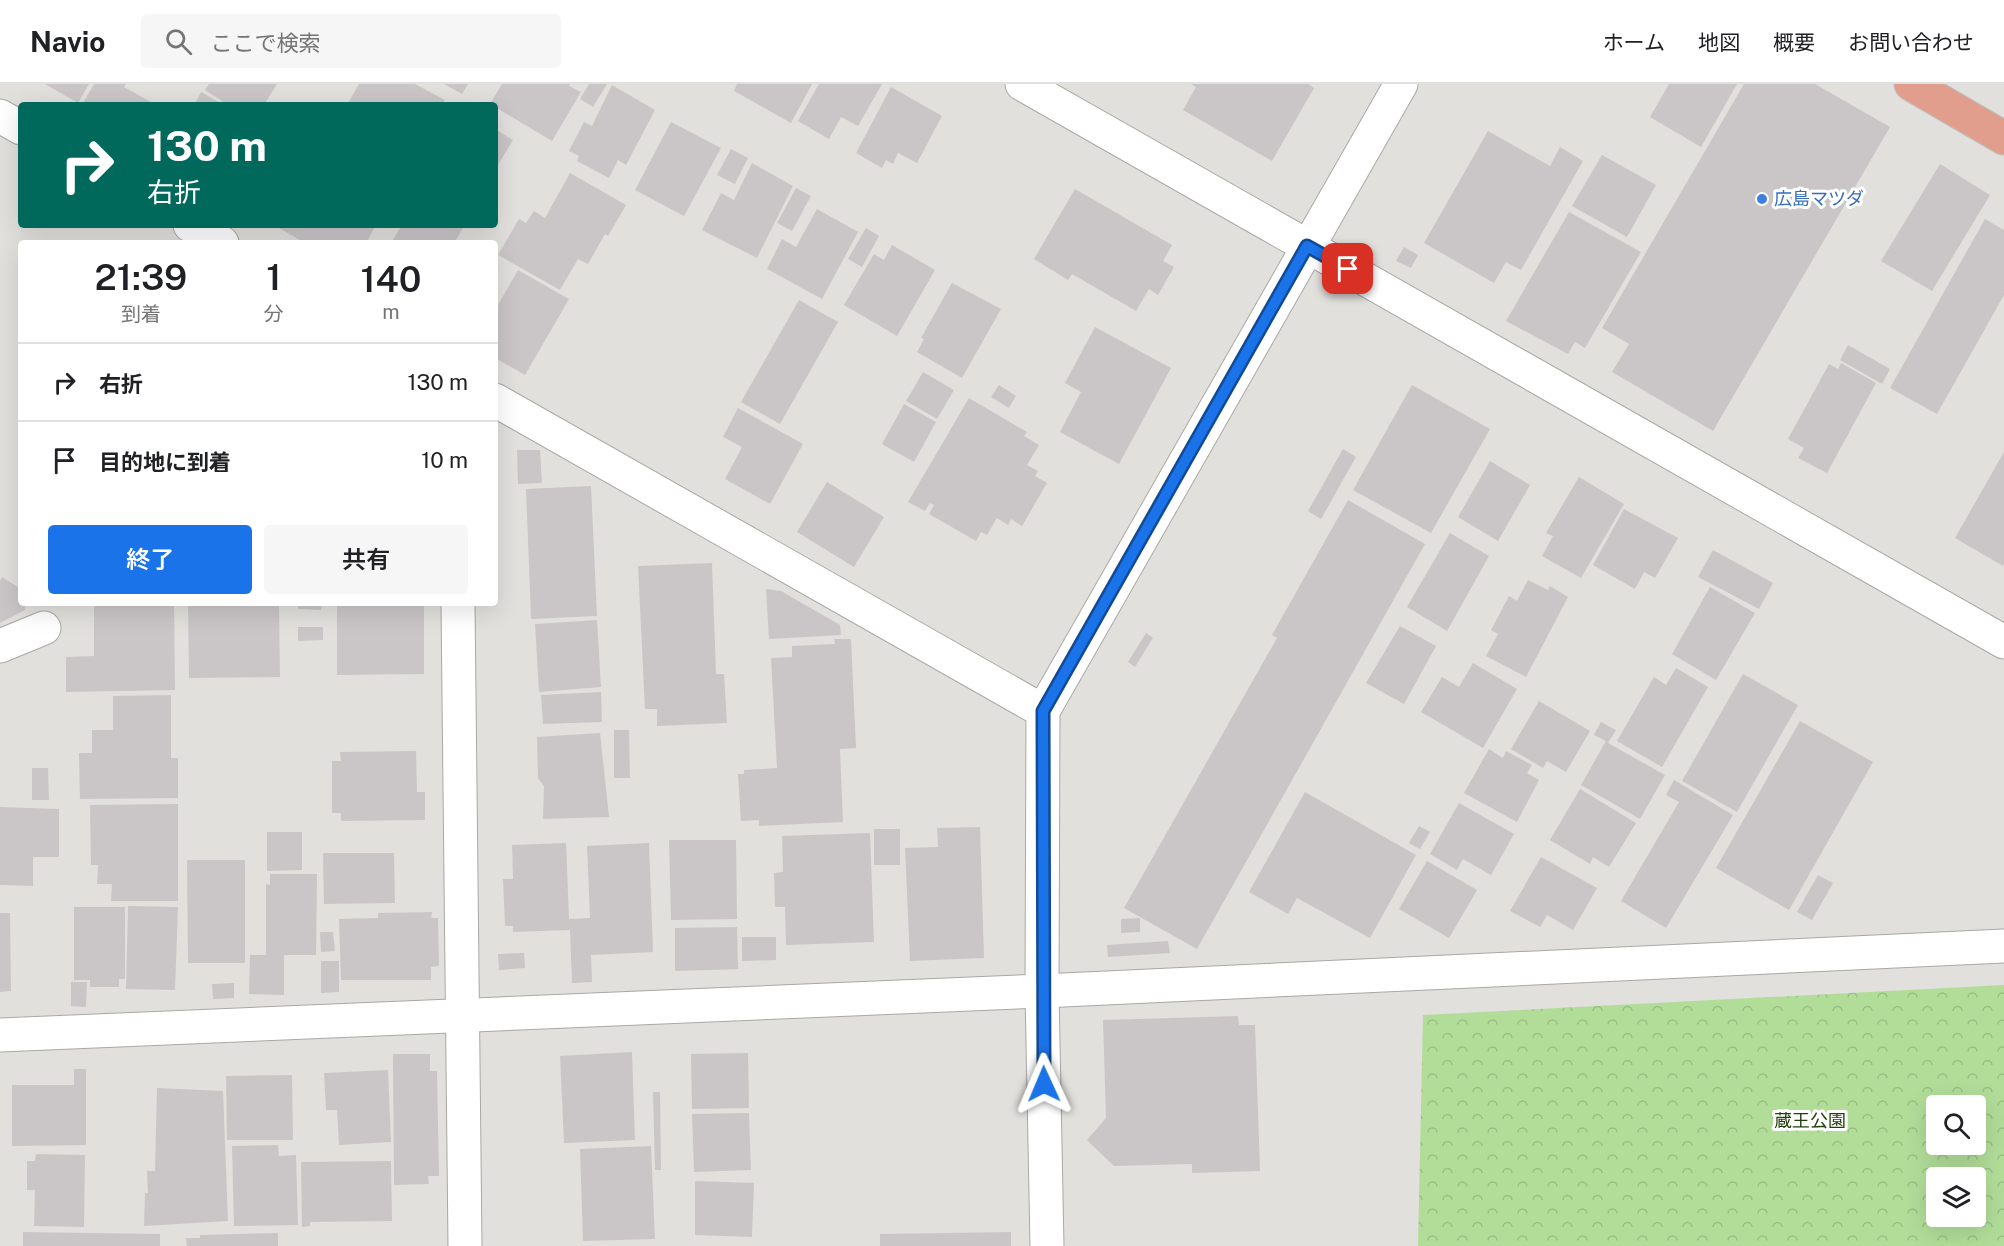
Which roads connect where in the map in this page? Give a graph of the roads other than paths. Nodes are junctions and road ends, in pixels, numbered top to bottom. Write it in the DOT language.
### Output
graph roads {
  1 [pos="1022,84"];
  2 [pos="1401,84"];
  3 [pos="1911,84"];
  4 [pos="0,116"];
  5 [pos="18,126"];
  6 [pos="2004,138"];
  7 [pos="195,228"];
  8 [pos="217,240"];
  9 [pos="1307,246"];
  10 [pos="498,408"];
  11 [pos="458,606"];
  12 [pos="44,628"];
  13 [pos="2004,642"];
  14 [pos="0,646"];
  15 [pos="1043,711"];
  16 [pos="2004,946"];
  17 [pos="1042,991"];
  18 [pos="462,1016"];
  19 [pos="0,1035"];
  20 [pos="465,1246"];
  21 [pos="1047,1246"];
  1 -- 9 [label="street"];
  2 -- 9 [label="street"];
  3 -- 6 [label="highway"];
  4 -- 5 [label="street"];
  7 -- 8 [label="street"];
  9 -- 13 [label="street"];
  9 -- 15 [label="street"];
  10 -- 15 [label="street"];
  11 -- 18 [label="street"];
  12 -- 14 [label="street"];
  15 -- 17 [label="street"];
  16 -- 17 [label="street"];
  17 -- 18 [label="street"];
  17 -- 21 [label="street"];
  18 -- 19 [label="street"];
  18 -- 20 [label="street"];
}
